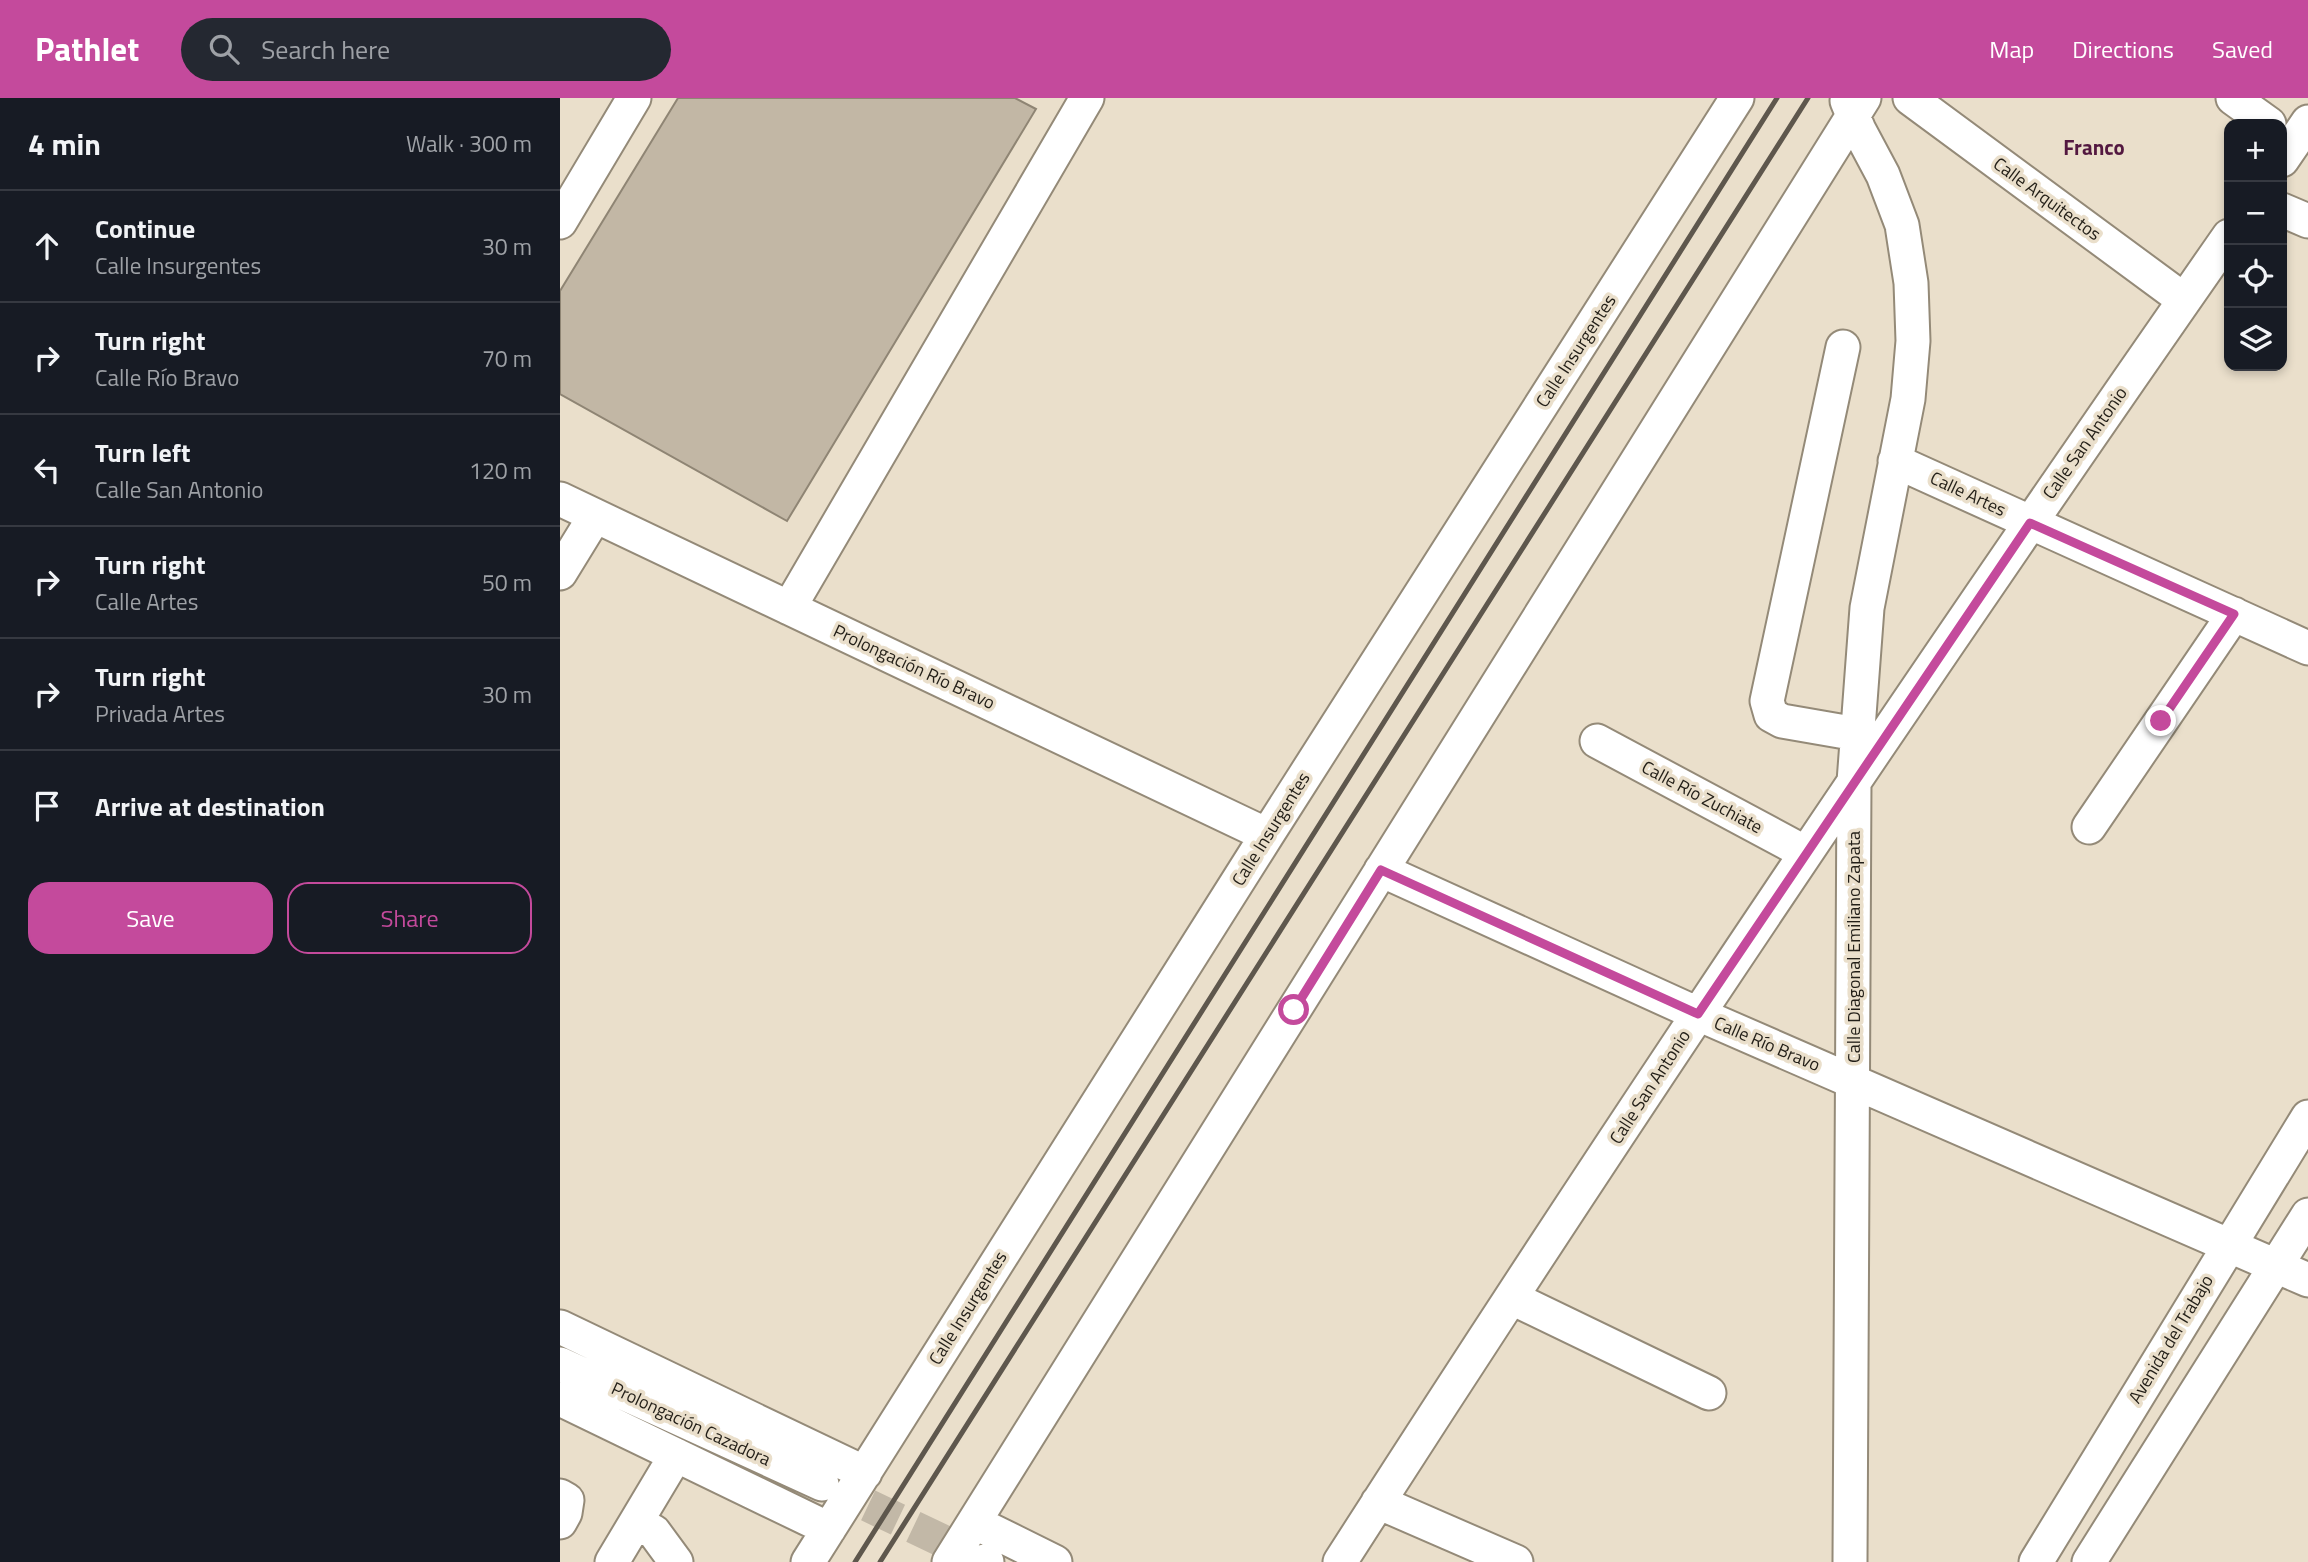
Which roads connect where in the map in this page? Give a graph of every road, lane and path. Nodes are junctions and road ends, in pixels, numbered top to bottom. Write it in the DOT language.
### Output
graph roads {
  1 [pos="634,98"];
  2 [pos="1087,98"];
  3 [pos="1737,98"];
  4 [pos="1910,98"];
  5 [pos="2233,98"];
  6 [pos="1854,104"];
  7 [pos="2263,119"];
  8 [pos="2287,212"];
  9 [pos="2308,221"];
  10 [pos="560,222"];
  11 [pos="2224,243"];
  12 [pos="2184,300"];
  13 [pos="1843,347"];
  14 [pos="1895,461"];
  15 [pos="560,499"];
  16 [pos="595,516"];
  17 [pos="2030,523"];
  18 [pos="560,573"];
  19 [pos="789,608"];
  20 [pos="2234,614"];
  21 [pos="2308,648"];
  22 [pos="1857,734"];
  23 [pos="1597,741"];
  24 [pos="1854,782"];
  25 [pos="2088,827"];
  26 [pos="1267,835"];
  27 [pos="1806,853"];
  28 [pos="1381,870"];
  29 [pos="1698,1014"];
  30 [pos="1854,1081"];
  31 [pos="2308,1117"];
  32 [pos="2308,1215"];
  33 [pos="2228,1245"];
  34 [pos="2276,1266"];
  35 [pos="2308,1280"];
  36 [pos="1512,1298"];
  37 [pos="560,1327"];
  38 [pos="560,1364"];
  39 [pos="1709,1394"];
  40 [pos="560,1399"];
  41 [pos="676,1455"];
  42 [pos="864,1473"];
  43 [pos="822,1484"];
  44 [pos="560,1496"];
  45 [pos="1378,1502"];
  46 [pos="636,1521"];
  47 [pos="560,1522"];
  48 [pos="975,1522"];
  49 [pos="829,1529"];
  50 [pos="612,1562"];
  51 [pos="676,1562"];
  52 [pos="808,1562"];
  53 [pos="949,1562"];
  54 [pos="1055,1562"];
  55 [pos="1340,1562"];
  56 [pos="1516,1562"];
  57 [pos="1850,1562"];
  58 [pos="2036,1562"];
  59 [pos="2090,1562"];
  1 -- 10 [label="street"];
  2 -- 19 [label="street"];
  3 -- 26 [label="street, Calle Insurgentes"];
  4 -- 12 [label="street, Calle Arquitectos"];
  5 -- 7 [label="street"];
  6 -- 14 [label="street, Calle Diagonal Emiliano Zapata"];
  6 -- 28 [label="street"];
  8 -- 9 [label="street"];
  11 -- 12 [label="street, Calle San Antonio"];
  12 -- 17 [label="street, Calle San Antonio"];
  13 -- 22 [label="street"];
  14 -- 17 [label="street, Calle Artes"];
  14 -- 22 [label="street, Calle Diagonal Emiliano Zapata"];
  15 -- 16 [label="street, Prolongación Río Bravo"];
  16 -- 18 [label="street"];
  16 -- 19 [label="street, Prolongación Río Bravo"];
  17 -- 20 [label="street, Calle Artes"];
  17 -- 24 [label="street, Calle San Antonio"];
  19 -- 26 [label="street, Prolongación Río Bravo"];
  20 -- 21 [label="street, Calle Artes"];
  20 -- 25 [label="street"];
  22 -- 24 [label="street, Calle Diagonal Emiliano Zapata"];
  23 -- 27 [label="street, Calle Río Zuchiate"];
  24 -- 27 [label="street, Calle San Antonio"];
  24 -- 30 [label="street, Calle Diagonal Emiliano Zapata"];
  26 -- 42 [label="street, Calle Insurgentes"];
  27 -- 29 [label="street, Calle San Antonio"];
  28 -- 29 [label="street, Calle Río Bravo"];
  28 -- 48 [label="street"];
  29 -- 30 [label="street, Calle Río Bravo"];
  29 -- 36 [label="street, Calle San Antonio"];
  30 -- 33 [label="street, Calle Río Bravo"];
  30 -- 57 [label="street, Calle Diagonal Emiliano Zapata"];
  31 -- 33 [label="street, Avenida del Trabajo"];
  32 -- 34 [label="street"];
  33 -- 34 [label="street, Calle Río Bravo"];
  33 -- 58 [label="street, Avenida del Trabajo"];
  34 -- 35 [label="street, Calle Río Bravo"];
  34 -- 59 [label="street"];
  36 -- 39 [label="street"];
  36 -- 45 [label="street, Calle San Antonio"];
  37 -- 42 [label="street"];
  38 -- 43 [label="street, Prolongación Cazadora"];
  40 -- 41 [label="street"];
  41 -- 46 [label="street"];
  41 -- 49 [label="street"];
  42 -- 49 [label="street, Calle Insurgentes"];
  44 -- 47 [label="street"];
  45 -- 55 [label="street, Calle San Antonio"];
  45 -- 56 [label="street"];
  46 -- 50 [label="street"];
  46 -- 51 [label="street"];
  48 -- 53 [label="street"];
  48 -- 54 [label="street"];
  49 -- 52 [label="street, Calle Insurgentes"];
}
